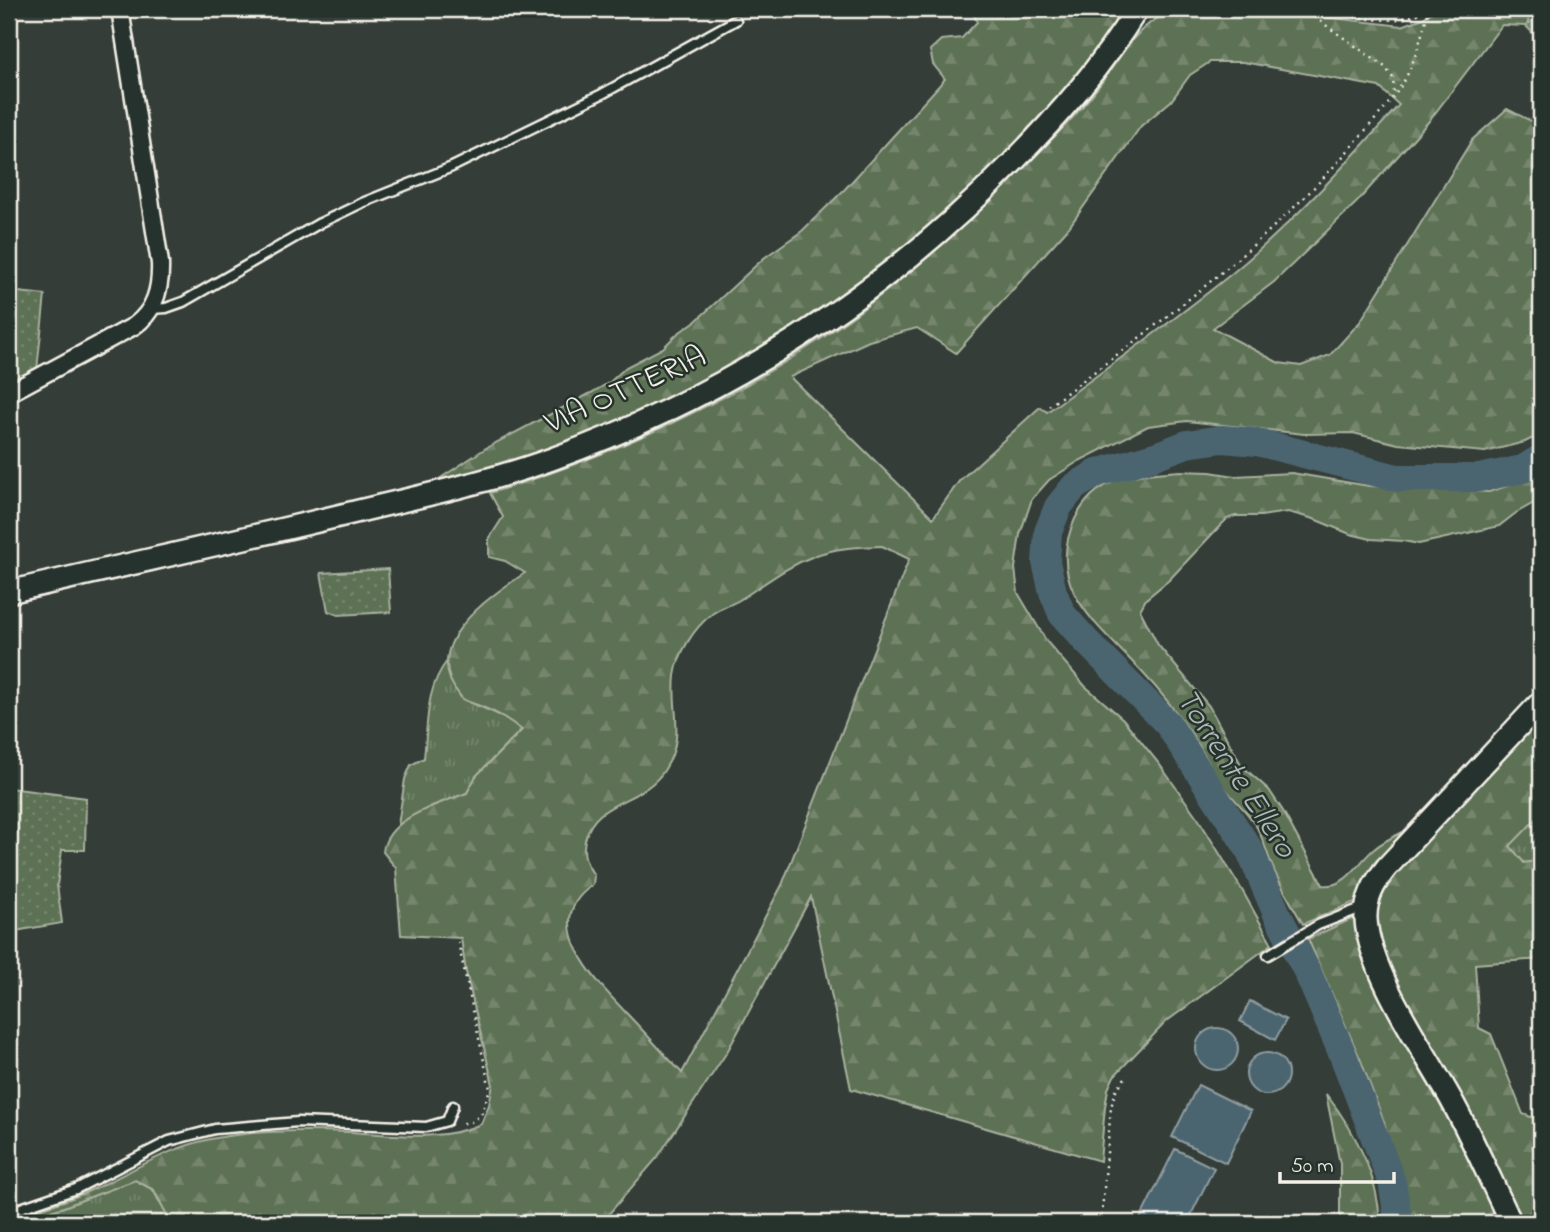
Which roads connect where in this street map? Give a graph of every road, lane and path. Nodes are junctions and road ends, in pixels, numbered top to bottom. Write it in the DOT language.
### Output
graph roads {
  1 [pos="120,9"];
  2 [pos="1137,9"];
  3 [pos="1305,9"];
  4 [pos="1428,9"];
  5 [pos="736,20"];
  6 [pos="1394,97"];
  7 [pos="151,309"];
  8 [pos="9,393"];
  9 [pos="1049,406"];
  10 [pos="9,592"];
  11 [pos="1541,702"];
  12 [pos="1366,905"];
  13 [pos="458,942"];
  14 [pos="1268,956"];
  15 [pos="1128,1074"];
  16 [pos="453,1106"];
  17 [pos="438,1126"];
  18 [pos="9,1212"];
  19 [pos="1101,1223"];
  20 [pos="1511,1223"];
  1 -- 7 [label="street"];
  2 -- 10 [label="main road, VIA OTTERIA"];
  3 -- 4 [label="path"];
  3 -- 6 [label="path"];
  4 -- 6 [label="path"];
  5 -- 7 [label="lane"];
  6 -- 9 [label="path"];
  7 -- 8 [label="street"];
  11 -- 12 [label="main road"];
  12 -- 14 [label="lane"];
  12 -- 20 [label="main road"];
  13 -- 17 [label="path"];
  15 -- 19 [label="path"];
  16 -- 17 [label="lane"];
  17 -- 18 [label="lane"];
}
